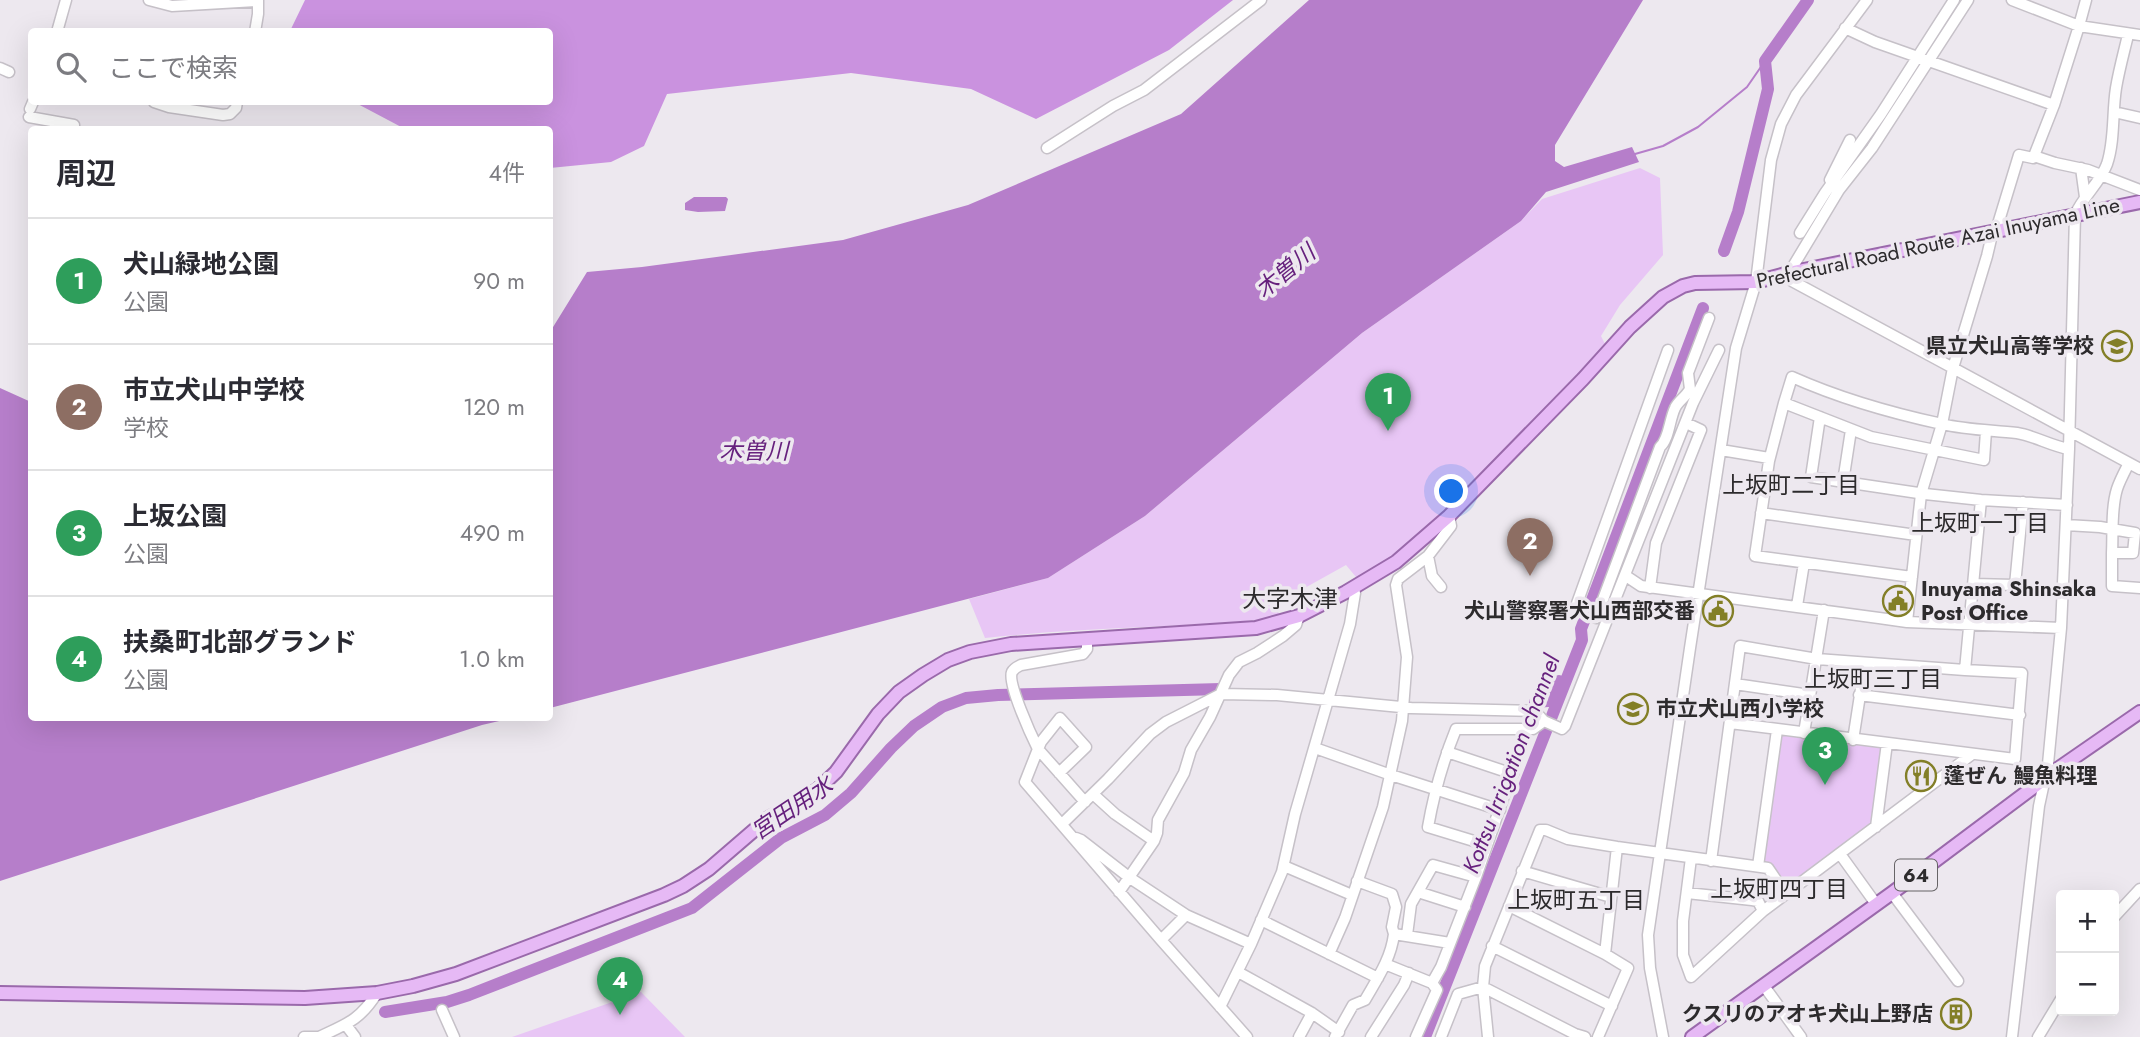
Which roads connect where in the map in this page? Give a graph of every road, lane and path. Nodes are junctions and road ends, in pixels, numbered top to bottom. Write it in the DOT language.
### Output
graph roads {
  1 [pos="66,0"];
  2 [pos="149,0"];
  3 [pos="258,0"];
  4 [pos="1261,0"];
  5 [pos="1867,0"];
  6 [pos="1954,0"];
  7 [pos="1968,0"];
  8 [pos="2011,0"];
  9 [pos="2085,0"];
  10 [pos="2079,26"];
  11 [pos="58,28"];
  12 [pos="256,28"];
  13 [pos="1845,28"];
  14 [pos="2128,35"];
  15 [pos="2140,35"];
  16 [pos="1917,58"];
  17 [pos="1929,61"];
  18 [pos="2054,104"];
  19 [pos="163,105"];
  20 [pos="236,105"];
  21 [pos="31,109"];
  22 [pos="2114,112"];
  23 [pos="2140,118"];
  24 [pos="74,125"];
  25 [pos="1850,140"];
  26 [pos="1047,148"];
  27 [pos="2034,156"];
  28 [pos="2081,168"];
  29 [pos="2102,176"];
  30 [pos="1837,185"];
  31 [pos="2140,190"];
  32 [pos="2085,197"];
  33 [pos="2140,202"];
  34 [pos="2075,215"];
  35 [pos="1994,232"];
  36 [pos="1800,233"];
  37 [pos="1789,273"];
  38 [pos="1756,282"];
  39 [pos="1709,318"];
  40 [pos="1668,350"];
  41 [pos="1719,350"];
  42 [pos="1953,368"];
  43 [pos="1784,403"];
  44 [pos="1819,417"];
  45 [pos="1686,423"];
  46 [pos="1942,424"];
  47 [pos="1851,430"];
  48 [pos="1986,431"];
  49 [pos="2070,431"];
  50 [pos="2069,449"];
  51 [pos="1721,450"];
  52 [pos="1934,450"];
  53 [pos="1769,458"];
  54 [pos="2129,463"];
  55 [pos="2140,469"];
  56 [pos="1843,482"];
  57 [pos="1921,494"];
  58 [pos="1981,500"];
  59 [pos="2023,502"];
  60 [pos="2067,505"];
  61 [pos="1761,513"];
  62 [pos="1449,516"];
  63 [pos="2066,526"];
  64 [pos="2114,529"];
  65 [pos="1916,535"];
  66 [pos="2112,552"];
  67 [pos="1428,556"];
  68 [pos="1804,563"];
  69 [pos="1626,576"];
  70 [pos="1912,578"];
  71 [pos="1973,584"];
  72 [pos="1441,587"];
  73 [pos="1353,588"];
  74 [pos="1650,588"];
  75 [pos="2140,588"];
  76 [pos="1699,594"];
  77 [pos="1797,606"];
  78 [pos="1575,610"];
  79 [pos="1824,610"];
  80 [pos="1298,616"];
  81 [pos="1596,618"];
  82 [pos="1907,622"];
  83 [pos="1969,623"];
  84 [pos="2061,628"];
  85 [pos="1087,639"];
  86 [pos="1817,659"];
  87 [pos="1865,663"];
  88 [pos="1965,670"];
  89 [pos="1735,684"];
  90 [pos="1222,689"];
  91 [pos="1810,695"];
  92 [pos="1860,695"];
  93 [pos="1328,701"];
  94 [pos="1404,707"];
  95 [pos="2140,712"];
  96 [pos="2020,715"];
  97 [pos="1544,721"];
  98 [pos="1730,723"];
  99 [pos="1530,730"];
  100 [pos="1777,730"];
  101 [pos="1804,733"];
  102 [pos="1853,740"];
  103 [pos="1887,743"];
  104 [pos="1315,748"];
  105 [pos="1038,749"];
  106 [pos="1447,752"];
  107 [pos="1971,755"];
  108 [pos="1059,773"];
  109 [pos="1513,774"];
  110 [pos="1391,775"];
  111 [pos="2046,780"];
  112 [pos="1435,789"];
  113 [pos="1093,794"];
  114 [pos="1085,802"];
  115 [pos="1500,810"];
  116 [pos="1062,824"];
  117 [pos="1877,827"];
  118 [pos="1072,837"];
  119 [pos="1154,841"];
  120 [pos="1488,845"];
  121 [pos="1617,848"];
  122 [pos="1660,853"];
  123 [pos="1840,854"];
  124 [pos="1691,858"];
  125 [pos="1711,861"];
  126 [pos="1284,866"];
  127 [pos="1758,866"];
  128 [pos="1522,871"];
  129 [pos="1476,877"];
  130 [pos="1130,878"];
  131 [pos="1357,881"];
  132 [pos="2140,888"];
  133 [pos="1119,892"];
  134 [pos="1418,892"];
  135 [pos="1686,893"];
  136 [pos="1785,893"];
  137 [pos="1892,893"];
  138 [pos="1352,895"];
  139 [pos="1611,898"];
  140 [pos="2130,898"];
  141 [pos="1876,904"];
  142 [pos="1509,906"];
  143 [pos="2140,906"];
  144 [pos="1465,907"];
  145 [pos="1763,911"];
  146 [pos="2119,911"];
  147 [pos="1186,915"];
  148 [pos="1261,920"];
  149 [pos="1394,934"];
  150 [pos="1407,935"];
  151 [pos="1160,940"];
  152 [pos="1450,943"];
  153 [pos="1251,944"];
  154 [pos="1492,946"];
  155 [pos="1329,954"];
  156 [pos="1605,954"];
  157 [pos="1385,964"];
  158 [pos="1238,972"];
  159 [pos="1409,973"];
  160 [pos="1378,978"];
  161 [pos="1958,981"];
  162 [pos="1432,982"];
  163 [pos="1764,986"];
  164 [pos="1483,987"];
  165 [pos="0,993"];
  166 [pos="377,993"];
  167 [pos="1612,1006"];
  168 [pos="1220,1007"];
  169 [pos="2056,1007"];
  170 [pos="442,1010"];
  171 [pos="1312,1013"];
  172 [pos="346,1025"];
  173 [pos="1337,1034"];
  174 [pos="1578,1036"];
  175 [pos="304,1037"];
  176 [pos="319,1037"];
  177 [pos="355,1037"];
  178 [pos="454,1037"];
  179 [pos="1247,1037"];
  180 [pos="1300,1037"];
  181 [pos="1371,1037"];
  182 [pos="1416,1037"];
  183 [pos="1441,1037"];
  184 [pos="1489,1037"];
  185 [pos="1598,1037"];
  186 [pos="1663,1037"];
  187 [pos="1692,1037"];
  188 [pos="1801,1037"];
  189 [pos="2012,1037"];
  190 [pos="2038,1037"];
  1 -- 11 [label="street"];
  2 -- 3 [label="street"];
  3 -- 12 [label="street"];
  4 -- 26 [label="street"];
  5 -- 13 [label="street"];
  6 -- 16 [label="street"];
  7 -- 17 [label="street"];
  8 -- 10 [label="street"];
  9 -- 10 [label="street"];
  10 -- 14 [label="street"];
  10 -- 18 [label="street"];
  13 -- 16 [label="street"];
  13 -- 38 [label="street"];
  14 -- 15 [label="street"];
  14 -- 22 [label="street"];
  16 -- 17 [label="street"];
  16 -- 30 [label="street"];
  17 -- 18 [label="street"];
  17 -- 30 [label="street"];
  18 -- 27 [label="street"];
  19 -- 20 [label="street"];
  21 -- 24 [label="street"];
  22 -- 23 [label="street"];
  22 -- 29 [label="street"];
  25 -- 30 [label="street"];
  27 -- 28 [label="street"];
  27 -- 35 [label="street"];
  28 -- 29 [label="street"];
  28 -- 32 [label="street"];
  29 -- 31 [label="street"];
  29 -- 32 [label="street"];
  30 -- 36 [label="street"];
  30 -- 37 [label="street"];
  32 -- 34 [label="street"];
  33 -- 34 [label="main road, Prefectural Road Route Azai Inuyama Line"];
  34 -- 35 [label="main road, Prefectural Road Route Azai Inuyama Line"];
  34 -- 49 [label="street"];
  35 -- 37 [label="main road, Prefectural Road Route Azai Inuyama Line"];
  35 -- 42 [label="street"];
  37 -- 38 [label="main road, Prefectural Road Route Azai Inuyama Line"];
  37 -- 42 [label="street"];
  38 -- 51 [label="street"];
  38 -- 62 [label="main road, Prefectural Road Route Azai Inuyama Line"];
  39 -- 81 [label="street"];
  40 -- 78 [label="street"];
  41 -- 45 [label="street"];
  42 -- 46 [label="street"];
  42 -- 49 [label="street"];
  43 -- 44 [label="street"];
  43 -- 46 [label="street"];
  43 -- 53 [label="street"];
  44 -- 47 [label="street"];
  44 -- 56 [label="street"];
  45 -- 69 [label="street"];
  45 -- 74 [label="street"];
  46 -- 48 [label="street"];
  46 -- 52 [label="street"];
  47 -- 52 [label="street"];
  47 -- 56 [label="street"];
  48 -- 50 [label="street"];
  48 -- 52 [label="street"];
  49 -- 50 [label="street"];
  49 -- 54 [label="street"];
  50 -- 60 [label="street"];
  51 -- 53 [label="street"];
  51 -- 76 [label="street"];
  52 -- 57 [label="street"];
  53 -- 61 [label="street"];
  54 -- 55 [label="street"];
  54 -- 64 [label="street"];
  56 -- 57 [label="street"];
  57 -- 58 [label="street"];
  57 -- 65 [label="street"];
  58 -- 59 [label="street"];
  58 -- 71 [label="street"];
  59 -- 60 [label="street"];
  59 -- 71 [label="street"];
  60 -- 63 [label="street"];
  61 -- 65 [label="street"];
  61 -- 68 [label="street"];
  62 -- 67 [label="street"];
  62 -- 73 [label="main road, Prefectural Road Route Azai Inuyama Line"];
  63 -- 64 [label="street"];
  63 -- 84 [label="street"];
  64 -- 66 [label="street"];
  64 -- 66 [label="street"];
  65 -- 70 [label="street"];
  66 -- 75 [label="street"];
  67 -- 72 [label="street"];
  67 -- 94 [label="street"];
  68 -- 70 [label="street"];
  68 -- 77 [label="street"];
  69 -- 74 [label="street"];
  69 -- 97 [label="street"];
  70 -- 82 [label="street"];
  71 -- 83 [label="street"];
  73 -- 80 [label="main road, Prefectural Road Route Azai Inuyama Line"];
  73 -- 93 [label="street"];
  74 -- 76 [label="street"];
  76 -- 77 [label="street"];
  76 -- 122 [label="street"];
  77 -- 79 [label="street"];
  79 -- 82 [label="street"];
  79 -- 86 [label="street"];
  80 -- 85 [label="main road, Prefectural Road Route Azai Inuyama Line"];
  80 -- 90 [label="street"];
  82 -- 83 [label="street"];
  83 -- 84 [label="street"];
  83 -- 88 [label="street"];
  84 -- 111 [label="street"];
  85 -- 105 [label="street"];
  85 -- 166 [label="main road, Prefectural Road Route Azai Inuyama Line"];
  86 -- 87 [label="street"];
  86 -- 89 [label="street"];
  86 -- 91 [label="street"];
  87 -- 88 [label="street"];
  87 -- 92 [label="street"];
  88 -- 96 [label="street"];
  89 -- 91 [label="street"];
  89 -- 98 [label="street"];
  90 -- 93 [label="street"];
  90 -- 113 [label="street"];
  90 -- 119 [label="street"];
  91 -- 101 [label="street"];
  92 -- 96 [label="street"];
  92 -- 102 [label="street"];
  93 -- 94 [label="street"];
  93 -- 104 [label="street"];
  94 -- 97 [label="street"];
  94 -- 110 [label="street"];
  95 -- 111 [label="main road, 64"];
  96 -- 107 [label="street"];
  97 -- 99 [label="street"];
  98 -- 100 [label="street"];
  98 -- 125 [label="street"];
  99 -- 106 [label="street"];
  99 -- 109 [label="street"];
  100 -- 101 [label="street"];
  100 -- 127 [label="street"];
  101 -- 102 [label="street"];
  102 -- 103 [label="street"];
  103 -- 107 [label="street"];
  103 -- 117 [label="street"];
  104 -- 110 [label="street"];
  104 -- 126 [label="street"];
  105 -- 108 [label="street"];
  105 -- 108 [label="street"];
  105 -- 116 [label="street"];
  106 -- 109 [label="street"];
  106 -- 112 [label="street"];
  107 -- 117 [label="street"];
  108 -- 114 [label="street"];
  109 -- 115 [label="street"];
  110 -- 112 [label="street"];
  110 -- 131 [label="street"];
  111 -- 137 [label="main road, 64"];
  111 -- 189 [label="street"];
  112 -- 115 [label="street"];
  112 -- 120 [label="street"];
  113 -- 114 [label="street"];
  113 -- 119 [label="street"];
  114 -- 116 [label="street"];
  115 -- 120 [label="street"];
  116 -- 118 [label="street"];
  117 -- 123 [label="street"];
  118 -- 130 [label="street"];
  118 -- 133 [label="street"];
  119 -- 130 [label="street"];
  120 -- 129 [label="street"];
  121 -- 122 [label="street"];
  121 -- 128 [label="street"];
  121 -- 139 [label="street"];
  122 -- 124 [label="street"];
  122 -- 186 [label="street"];
  123 -- 136 [label="street"];
  123 -- 141 [label="street"];
  124 -- 125 [label="street"];
  124 -- 135 [label="street"];
  125 -- 127 [label="street"];
  126 -- 138 [label="street"];
  126 -- 148 [label="street"];
  127 -- 136 [label="street"];
  128 -- 139 [label="street"];
  128 -- 142 [label="street"];
  129 -- 134 [label="street"];
  129 -- 144 [label="street"];
  130 -- 133 [label="street"];
  130 -- 147 [label="street"];
  131 -- 138 [label="street"];
  131 -- 149 [label="street"];
  132 -- 140 [label="street"];
  133 -- 151 [label="street"];
  134 -- 144 [label="street"];
  134 -- 150 [label="street"];
  135 -- 145 [label="street"];
  135 -- 145 [label="street"];
  136 -- 145 [label="street"];
  137 -- 141 [label="main road, 64"];
  137 -- 161 [label="street"];
  138 -- 155 [label="street"];
  139 -- 156 [label="street"];
  140 -- 143 [label="street"];
  140 -- 146 [label="street"];
  141 -- 163 [label="main road, 64"];
  142 -- 154 [label="street"];
  142 -- 156 [label="street"];
  144 -- 152 [label="street"];
  147 -- 151 [label="street"];
  147 -- 153 [label="street"];
  148 -- 153 [label="street"];
  148 -- 155 [label="street"];
  149 -- 150 [label="street"];
  149 -- 157 [label="street"];
  150 -- 152 [label="street"];
  151 -- 168 [label="street"];
  152 -- 162 [label="street"];
  153 -- 158 [label="street"];
  154 -- 164 [label="street"];
  154 -- 167 [label="street"];
  155 -- 160 [label="street"];
  156 -- 167 [label="street"];
  157 -- 159 [label="street"];
  157 -- 160 [label="street"];
  158 -- 168 [label="street"];
  158 -- 171 [label="street"];
  159 -- 162 [label="street"];
  159 -- 181 [label="street"];
  160 -- 173 [label="street"];
  162 -- 182 [label="street"];
  163 -- 187 [label="main road, 64"];
  163 -- 188 [label="street"];
  164 -- 174 [label="street"];
  164 -- 183 [label="street"];
  164 -- 184 [label="street"];
  165 -- 166 [label="main road, Prefectural Road Route Azai Inuyama Line"];
  166 -- 172 [label="street"];
  167 -- 185 [label="street"];
  168 -- 179 [label="street"];
  169 -- 190 [label="street"];
  170 -- 178 [label="street"];
  171 -- 173 [label="street"];
  171 -- 180 [label="street"];
  172 -- 176 [label="street"];
  172 -- 177 [label="street"];
  175 -- 176 [label="street"];
}
